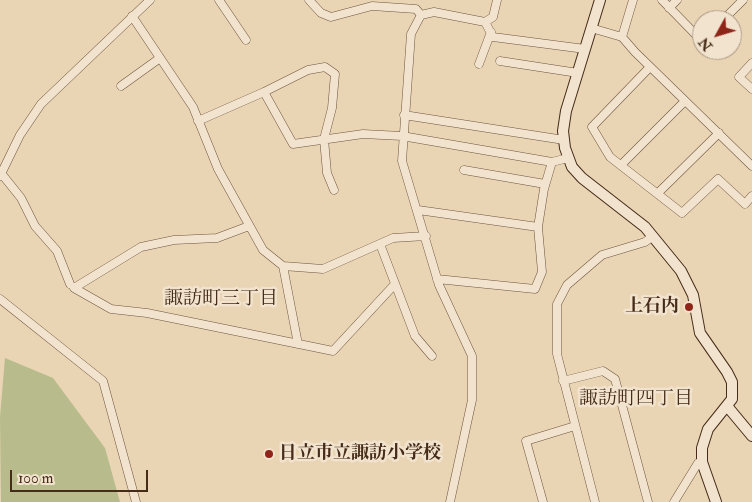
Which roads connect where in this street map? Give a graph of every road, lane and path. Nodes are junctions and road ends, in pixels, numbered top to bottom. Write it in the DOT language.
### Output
graph roads {
  1 [pos="150,0"];
  2 [pos="219,0"];
  3 [pos="309,0"];
  4 [pos="497,0"];
  5 [pos="600,0"];
  6 [pos="633,0"];
  7 [pos="662,0"];
  8 [pos="677,0"];
  9 [pos="743,0"];
  10 [pos="669,8"];
  11 [pos="733,10"];
  12 [pos="421,15"];
  13 [pos="132,16"];
  14 [pos="485,22"];
  15 [pos="591,28"];
  16 [pos="692,31"];
  17 [pos="491,32"];
  18 [pos="622,37"];
  19 [pos="246,40"];
  20 [pos="585,49"];
  21 [pos="160,58"];
  22 [pos="500,61"];
  23 [pos="752,63"];
  24 [pos="479,64"];
  25 [pos="650,67"];
  26 [pos="578,73"];
  27 [pos="121,86"];
  28 [pos="752,89"];
  29 [pos="264,92"];
  30 [pos="685,101"];
  31 [pos="404,115"];
  32 [pos="198,121"];
  33 [pos="718,133"];
  34 [pos="402,136"];
  35 [pos="324,138"];
  36 [pos="564,140"];
  37 [pos="568,158"];
  38 [pos="552,162"];
  39 [pos="621,165"];
  40 [pos="752,166"];
  41 [pos="464,170"];
  42 [pos="1,174"];
  43 [pos="545,184"];
  44 [pos="334,190"];
  45 [pos="658,192"];
  46 [pos="752,196"];
  47 [pos="418,210"];
  48 [pos="250,226"];
  49 [pos="538,227"];
  50 [pos="426,236"];
  51 [pos="654,236"];
  52 [pos="380,244"];
  53 [pos="284,266"];
  54 [pos="437,279"];
  55 [pos="70,284"];
  56 [pos="395,284"];
  57 [pos="0,299"];
  58 [pos="298,344"];
  59 [pos="432,356"];
  60 [pos="563,381"];
  61 [pos="727,406"];
  62 [pos="575,426"];
  63 [pos="752,436"];
  64 [pos="702,462"];
  65 [pos="136,502"];
  66 [pos="450,502"];
  67 [pos="543,502"];
  68 [pos="596,502"];
  69 [pos="648,502"];
  70 [pos="674,502"];
  71 [pos="716,502"];
  1 -- 13 [label="street"];
  2 -- 19 [label="street"];
  3 -- 12 [label="street"];
  4 -- 14 [label="street"];
  5 -- 15 [label="street"];
  6 -- 18 [label="street"];
  7 -- 10 [label="street"];
  8 -- 10 [label="street"];
  9 -- 11 [label="street"];
  10 -- 16 [label="street"];
  12 -- 14 [label="street"];
  12 -- 31 [label="street"];
  13 -- 21 [label="street"];
  13 -- 42 [label="street"];
  14 -- 17 [label="street"];
  15 -- 18 [label="street"];
  15 -- 20 [label="street"];
  17 -- 20 [label="street"];
  17 -- 24 [label="street"];
  18 -- 25 [label="street"];
  20 -- 26 [label="street"];
  21 -- 27 [label="street"];
  21 -- 32 [label="street"];
  22 -- 26 [label="street"];
  23 -- 28 [label="street"];
  25 -- 30 [label="street"];
  25 -- 39 [label="street"];
  26 -- 36 [label="street"];
  29 -- 32 [label="street"];
  29 -- 35 [label="street"];
  29 -- 35 [label="street"];
  30 -- 33 [label="street"];
  30 -- 39 [label="street"];
  31 -- 34 [label="street"];
  31 -- 36 [label="street"];
  32 -- 48 [label="street"];
  33 -- 40 [label="street"];
  33 -- 45 [label="street"];
  34 -- 35 [label="street"];
  34 -- 38 [label="street"];
  34 -- 47 [label="street"];
  35 -- 44 [label="street"];
  36 -- 37 [label="street"];
  37 -- 38 [label="street"];
  37 -- 51 [label="street"];
  38 -- 43 [label="street"];
  39 -- 45 [label="street"];
  41 -- 43 [label="street"];
  42 -- 55 [label="street"];
  43 -- 49 [label="street"];
  45 -- 46 [label="street"];
  47 -- 49 [label="street"];
  47 -- 50 [label="street"];
  48 -- 53 [label="street"];
  48 -- 58 [label="street"];
  49 -- 54 [label="street"];
  50 -- 52 [label="street"];
  50 -- 54 [label="street"];
  51 -- 60 [label="street"];
  51 -- 61 [label="street"];
  52 -- 53 [label="street"];
  52 -- 56 [label="street"];
  53 -- 58 [label="street"];
  54 -- 66 [label="street"];
  56 -- 58 [label="street"];
  56 -- 59 [label="street"];
  57 -- 65 [label="street"];
  60 -- 62 [label="street"];
  60 -- 69 [label="street"];
  61 -- 63 [label="street"];
  61 -- 64 [label="street"];
  62 -- 67 [label="street"];
  62 -- 68 [label="street"];
  64 -- 70 [label="street"];
  64 -- 71 [label="street"];
}
